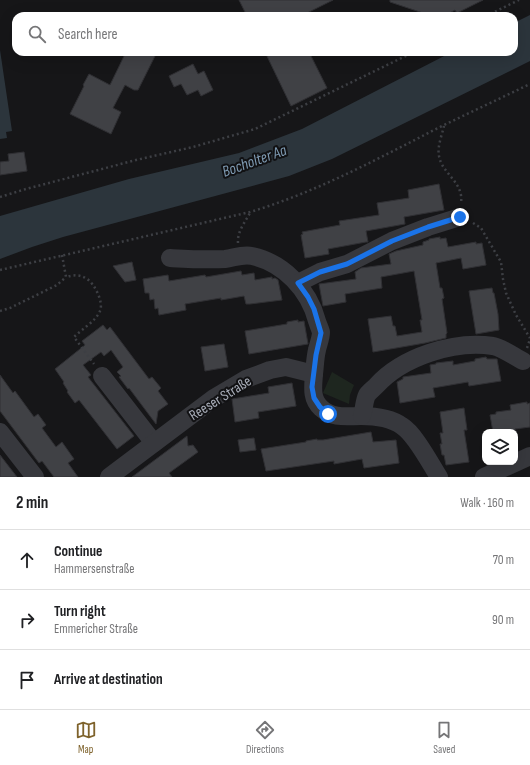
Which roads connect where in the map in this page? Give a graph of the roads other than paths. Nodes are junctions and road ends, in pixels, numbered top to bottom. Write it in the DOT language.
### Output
graph roads {
  1 [pos="460,217"];
  2 [pos="170,258"];
  3 [pos="298,283"];
  4 [pos="523,361"];
  5 [pos="314,374"];
  6 [pos="102,376"];
  7 [pos="362,416"];
  8 [pos="0,432"];
  9 [pos="154,443"];
  10 [pos="530,456"];
  11 [pos="35,477"];
  12 [pos="109,477"];
  13 [pos="440,477"];
  14 [pos="484,477"];
  1 -- 3 [label="street"];
  2 -- 3 [label="street"];
  3 -- 5 [label="street"];
  4 -- 7 [label="street"];
  5 -- 7 [label="street"];
  5 -- 9 [label="street, Reeser Straße"];
  6 -- 9 [label="street"];
  7 -- 13 [label="street"];
  8 -- 11 [label="street"];
  9 -- 12 [label="street, Reeser Straße"];
  10 -- 14 [label="street"];
}
